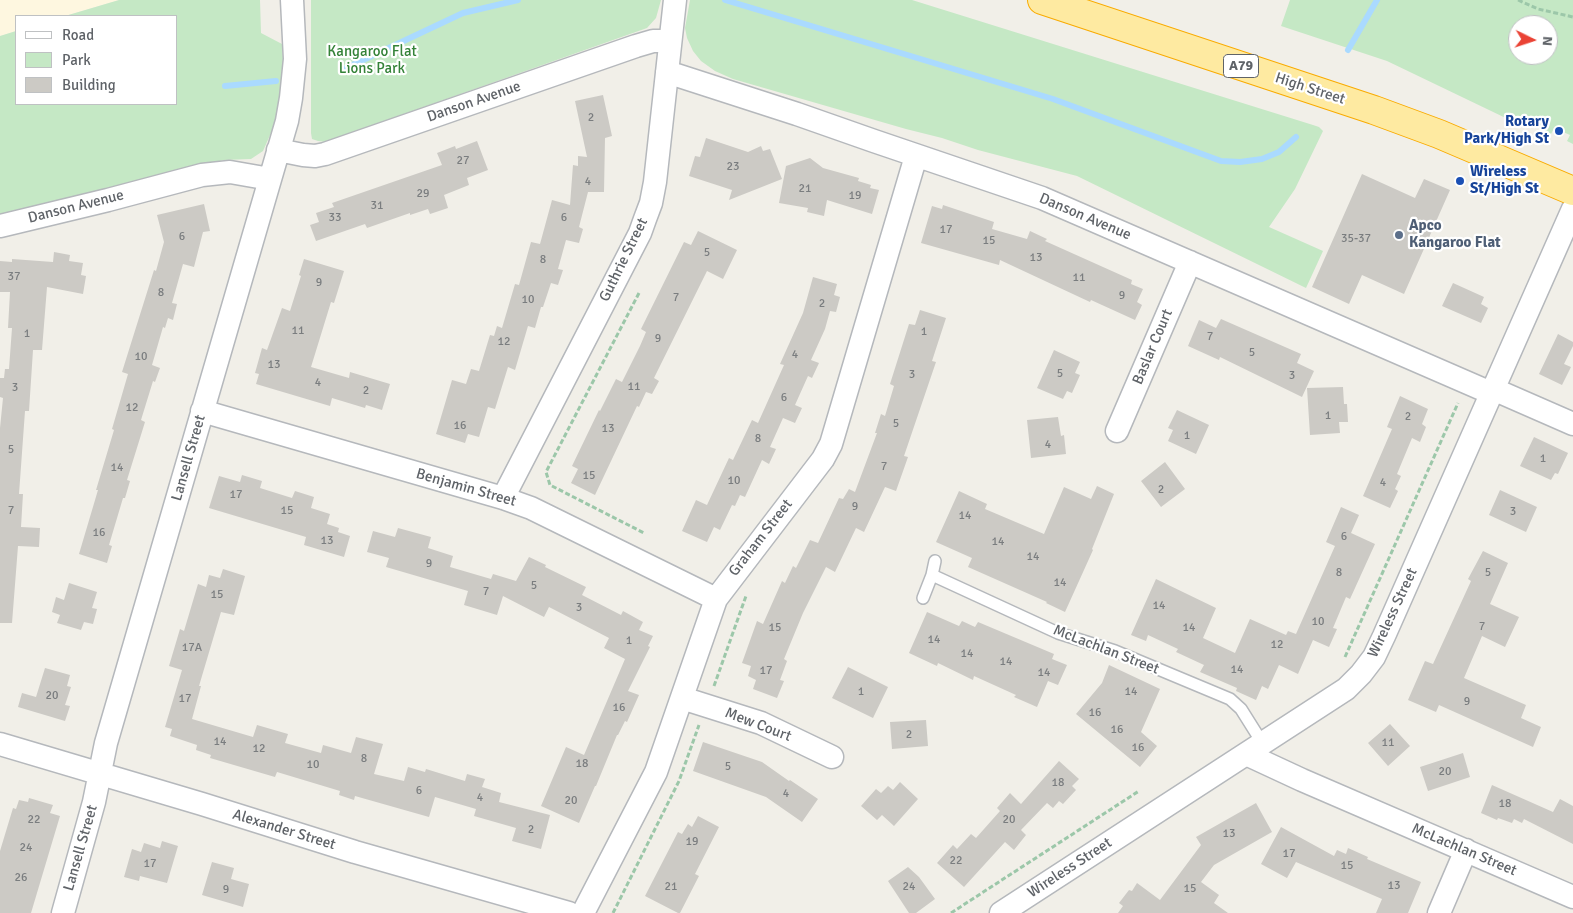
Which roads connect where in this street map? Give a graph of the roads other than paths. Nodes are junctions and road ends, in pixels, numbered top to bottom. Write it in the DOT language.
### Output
graph roads {
  1 [pos="292,0"];
  2 [pos="675,0"];
  3 [pos="1042,0"];
  4 [pos="670,41"];
  5 [pos="667,72"];
  6 [pos="278,150"];
  7 [pos="916,156"];
  8 [pos="270,179"];
  9 [pos="1573,191"];
  10 [pos="1573,209"];
  11 [pos="0,226"];
  12 [pos="1190,262"];
  13 [pos="1492,391"];
  14 [pos="202,411"];
  15 [pos="1573,424"];
  16 [pos="1117,431"];
  17 [pos="503,498"];
  18 [pos="935,561"];
  19 [pos="932,575"];
  20 [pos="923,598"];
  21 [pos="716,599"];
  22 [pos="682,698"];
  23 [pos="0,744"];
  24 [pos="1254,749"];
  25 [pos="832,757"];
  26 [pos="101,775"];
  27 [pos="1466,850"];
  28 [pos="1573,897"];
  29 [pos="63,913"];
  30 [pos="570,913"];
  31 [pos="583,913"];
  32 [pos="1001,913"];
  33 [pos="1439,913"];
  1 -- 6 [label="street, Lansell Street"];
  2 -- 4 [label="street, Guthrie Street"];
  3 -- 9 [label="highway, High Street / A79"];
  4 -- 5 [label="street, Guthrie Street"];
  4 -- 6 [label="street, Danson Avenue"];
  5 -- 7 [label="street, Danson Avenue"];
  5 -- 17 [label="street, Guthrie Street"];
  6 -- 8 [label="street, Lansell Street"];
  7 -- 12 [label="street, Danson Avenue"];
  7 -- 21 [label="street, Graham Street"];
  8 -- 11 [label="street, Danson Avenue"];
  8 -- 14 [label="street, Lansell Street"];
  10 -- 13 [label="street, Wireless Street"];
  12 -- 13 [label="street, Danson Avenue"];
  12 -- 16 [label="street, Baslar Court"];
  13 -- 15 [label="street, Danson Avenue"];
  13 -- 24 [label="street, Wireless Street"];
  14 -- 17 [label="street, Benjamin Street"];
  14 -- 26 [label="street, Lansell Street"];
  17 -- 21 [label="street, Benjamin Street"];
  18 -- 19 [label="lane"];
  19 -- 20 [label="lane"];
  19 -- 24 [label="lane, McLachlan Street"];
  21 -- 22 [label="street, Graham Street"];
  22 -- 25 [label="street, Mew Court"];
  22 -- 31 [label="street, Graham Street"];
  23 -- 26 [label="street, Alexander Street"];
  24 -- 27 [label="street, McLachlan Street"];
  24 -- 32 [label="street, Wireless Street"];
  26 -- 29 [label="street, Lansell Street"];
  26 -- 30 [label="street, Alexander Street"];
  27 -- 28 [label="street, McLachlan Street"];
  27 -- 33 [label="street"];
}
